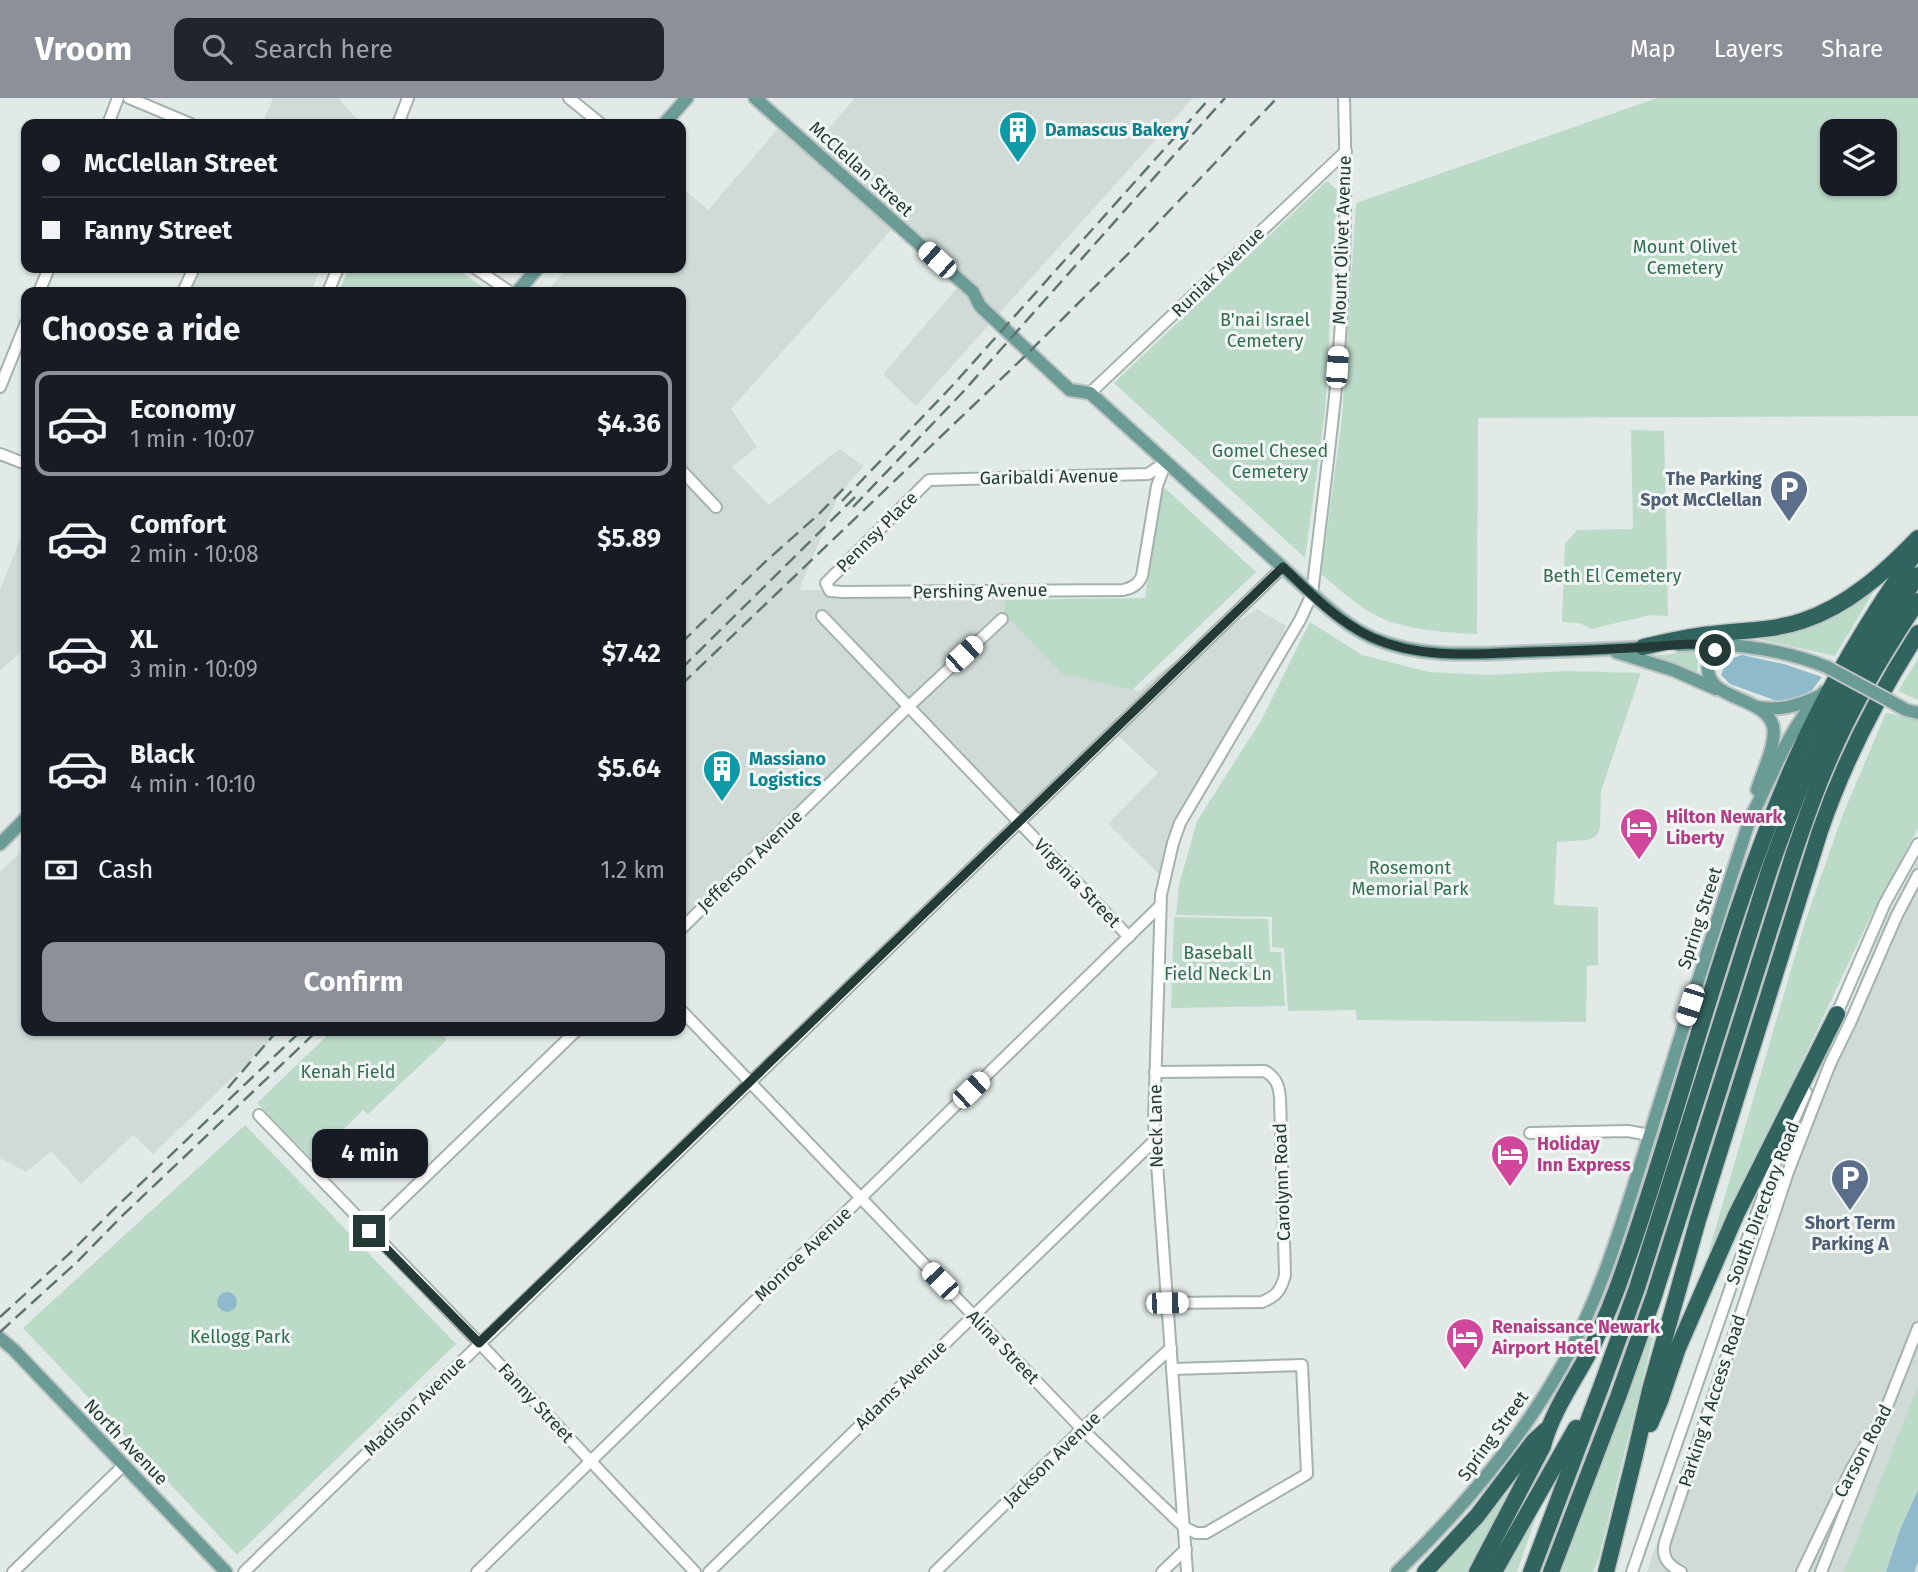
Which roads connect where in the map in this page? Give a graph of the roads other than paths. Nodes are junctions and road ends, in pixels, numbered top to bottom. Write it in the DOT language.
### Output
graph roads {
  1 [pos="118,98"];
  2 [pos="129,98"];
  3 [pos="408,98"];
  4 [pos="569,98"];
  5 [pos="687,98"];
  6 [pos="755,98"];
  7 [pos="1344,98"];
  8 [pos="110,119"];
  9 [pos="179,119"];
  10 [pos="400,119"];
  11 [pos="595,119"];
  12 [pos="668,119"];
  13 [pos="1346,151"];
  14 [pos="482,273"];
  15 [pos="534,273"];
  16 [pos="503,287"];
  17 [pos="521,287"];
  18 [pos="21,335"];
  19 [pos="0,387"];
  20 [pos="1090,393"];
  21 [pos="0,454"];
  22 [pos="1166,461"];
  23 [pos="21,462"];
  24 [pos="686,475"];
  25 [pos="929,480"];
  26 [pos="716,507"];
  27 [pos="1918,538"];
  28 [pos="1918,549"];
  29 [pos="1283,567"];
  30 [pos="1918,575"];
  31 [pos="826,583"];
  32 [pos="1312,594"];
  33 [pos="1918,601"];
  34 [pos="822,616"];
  35 [pos="1002,619"];
  36 [pos="1918,633"];
  37 [pos="1724,645"];
  38 [pos="1643,647"];
  39 [pos="1609,649"];
  40 [pos="1831,674"];
  41 [pos="1728,694"];
  42 [pos="1821,695"];
  43 [pos="1252,700"];
  44 [pos="908,706"];
  45 [pos="1755,706"];
  46 [pos="1918,713"];
  47 [pos="1751,816"];
  48 [pos="1019,822"];
  49 [pos="21,823"];
  50 [pos="0,844"];
  51 [pos="1918,844"];
  52 [pos="1918,875"];
  53 [pos="1160,906"];
  54 [pos="686,924"];
  55 [pos="1129,937"];
  56 [pos="686,1015"];
  57 [pos="1844,1019"];
  58 [pos="571,1036"];
  59 [pos="1155,1072"];
  60 [pos="750,1083"];
  61 [pos="259,1115"];
  62 [pos="1530,1133"];
  63 [pos="1649,1135"];
  64 [pos="1154,1140"];
  65 [pos="860,1198"];
  66 [pos="369,1231"];
  67 [pos="1167,1303"];
  68 [pos="973,1316"];
  69 [pos="1918,1328"];
  70 [pos="0,1338"];
  71 [pos="479,1343"];
  72 [pos="1171,1348"];
  73 [pos="1614,1354"];
  74 [pos="1172,1369"];
  75 [pos="1884,1414"];
  76 [pos="1548,1428"];
  77 [pos="1082,1429"];
  78 [pos="1634,1459"];
  79 [pos="591,1461"];
  80 [pos="124,1465"];
  81 [pos="1184,1527"];
  82 [pos="1186,1549"];
  83 [pos="13,1572"];
  84 [pos="226,1572"];
  85 [pos="244,1572"];
  86 [pos="477,1572"];
  87 [pos="695,1572"];
  88 [pos="709,1572"];
  89 [pos="935,1572"];
  90 [pos="1162,1572"];
  91 [pos="1187,1572"];
  92 [pos="1397,1572"];
  93 [pos="1425,1572"];
  94 [pos="1477,1572"];
  95 [pos="1494,1572"];
  96 [pos="1531,1572"];
  97 [pos="1551,1572"];
  98 [pos="1606,1572"];
  99 [pos="1632,1572"];
  100 [pos="1681,1572"];
  101 [pos="1802,1572"];
  102 [pos="1821,1572"];
  1 -- 8 [label="street"];
  2 -- 9 [label="street"];
  3 -- 10 [label="street"];
  4 -- 11 [label="street"];
  5 -- 12 [label="main road"];
  6 -- 20 [label="main road, McClellan Street"];
  7 -- 13 [label="street, Mount Olivet Avenue"];
  13 -- 20 [label="street, Runiak Avenue"];
  13 -- 32 [label="street, Mount Olivet Avenue"];
  14 -- 16 [label="street"];
  15 -- 17 [label="main road"];
  18 -- 19 [label="street"];
  20 -- 22 [label="main road, McClellan Street"];
  21 -- 23 [label="street"];
  22 -- 25 [label="street, Garibaldi Avenue"];
  22 -- 29 [label="main road, McClellan Street"];
  22 -- 31 [label="street, Pershing Avenue"];
  24 -- 26 [label="street"];
  25 -- 31 [label="street, Pennsy Place"];
  27 -- 38 [label="highway"];
  28 -- 40 [label="highway"];
  29 -- 32 [label="main road, McClellan Street"];
  29 -- 48 [label="street, Madison Avenue"];
  30 -- 73 [label="highway"];
  32 -- 39 [label="main road, McClellan Street"];
  32 -- 43 [label="street, Mount Olivet Avenue"];
  33 -- 97 [label="highway"];
  34 -- 44 [label="street, Virginia Street"];
  35 -- 44 [label="street, Jefferson Avenue"];
  36 -- 78 [label="highway"];
  37 -- 38 [label="main road, McClellan Street"];
  37 -- 40 [label="main road, McClellan Street"];
  37 -- 41 [label="main road"];
  38 -- 39 [label="main road, McClellan Street"];
  39 -- 41 [label="main road"];
  40 -- 42 [label="main road, Spring Street"];
  40 -- 46 [label="main road, McClellan Street, bridge"];
  40 -- 76 [label="highway"];
  41 -- 45 [label="main road"];
  42 -- 45 [label="main road"];
  42 -- 47 [label="main road, Spring Street"];
  43 -- 53 [label="street, Neck Lane"];
  44 -- 48 [label="street, Virginia Street"];
  44 -- 54 [label="street, Jefferson Avenue"];
  45 -- 47 [label="main road"];
  47 -- 63 [label="main road, Spring Street"];
  48 -- 55 [label="street, Virginia Street"];
  48 -- 60 [label="street, Madison Avenue"];
  49 -- 50 [label="main road"];
  51 -- 57 [label="street, South Directory Road"];
  52 -- 57 [label="street, Parking A Access Road"];
  53 -- 55 [label="street, Virginia Street"];
  53 -- 59 [label="street, Neck Lane"];
  55 -- 65 [label="street, Monroe Avenue"];
  56 -- 60 [label="street, Alina Street"];
  57 -- 78 [label="highway"];
  57 -- 99 [label="street, South Directory Road"];
  57 -- 100 [label="street, Parking A Access Road"];
  58 -- 66 [label="street"];
  59 -- 64 [label="street, Neck Lane"];
  59 -- 67 [label="street, Carolynn Road"];
  60 -- 65 [label="street, Alina Street"];
  60 -- 71 [label="street, Madison Avenue"];
  61 -- 66 [label="street, Fanny Street"];
  62 -- 63 [label="street"];
  63 -- 92 [label="main road, Spring Street"];
  64 -- 67 [label="street, Neck Lane"];
  64 -- 68 [label="street, Adams Avenue"];
  65 -- 68 [label="street, Alina Street"];
  65 -- 79 [label="street, Monroe Avenue"];
  66 -- 71 [label="street, Fanny Street"];
  67 -- 72 [label="street, Neck Lane"];
  68 -- 77 [label="street, Alina Street"];
  68 -- 88 [label="street, Adams Avenue"];
  69 -- 75 [label="street, Carson Road"];
  70 -- 80 [label="main road, North Avenue"];
  71 -- 79 [label="street, Fanny Street"];
  71 -- 85 [label="street, Madison Avenue"];
  72 -- 74 [label="street, Neck Lane"];
  72 -- 77 [label="street, Jackson Avenue"];
  73 -- 95 [label="highway"];
  73 -- 96 [label="highway"];
  74 -- 81 [label="street, Neck Lane"];
  74 -- 81 [label="street"];
  75 -- 101 [label="street, Carson Road"];
  75 -- 102 [label="street"];
  76 -- 93 [label="highway"];
  76 -- 94 [label="highway"];
  77 -- 81 [label="street, Alina Street"];
  77 -- 89 [label="street, Jackson Avenue"];
  78 -- 98 [label="highway"];
  79 -- 86 [label="street, Monroe Avenue"];
  79 -- 87 [label="street, Fanny Street"];
  80 -- 83 [label="street"];
  80 -- 84 [label="main road, North Avenue"];
  81 -- 82 [label="street, Neck Lane"];
  82 -- 90 [label="street"];
  82 -- 91 [label="street, Neck Lane"];
}
